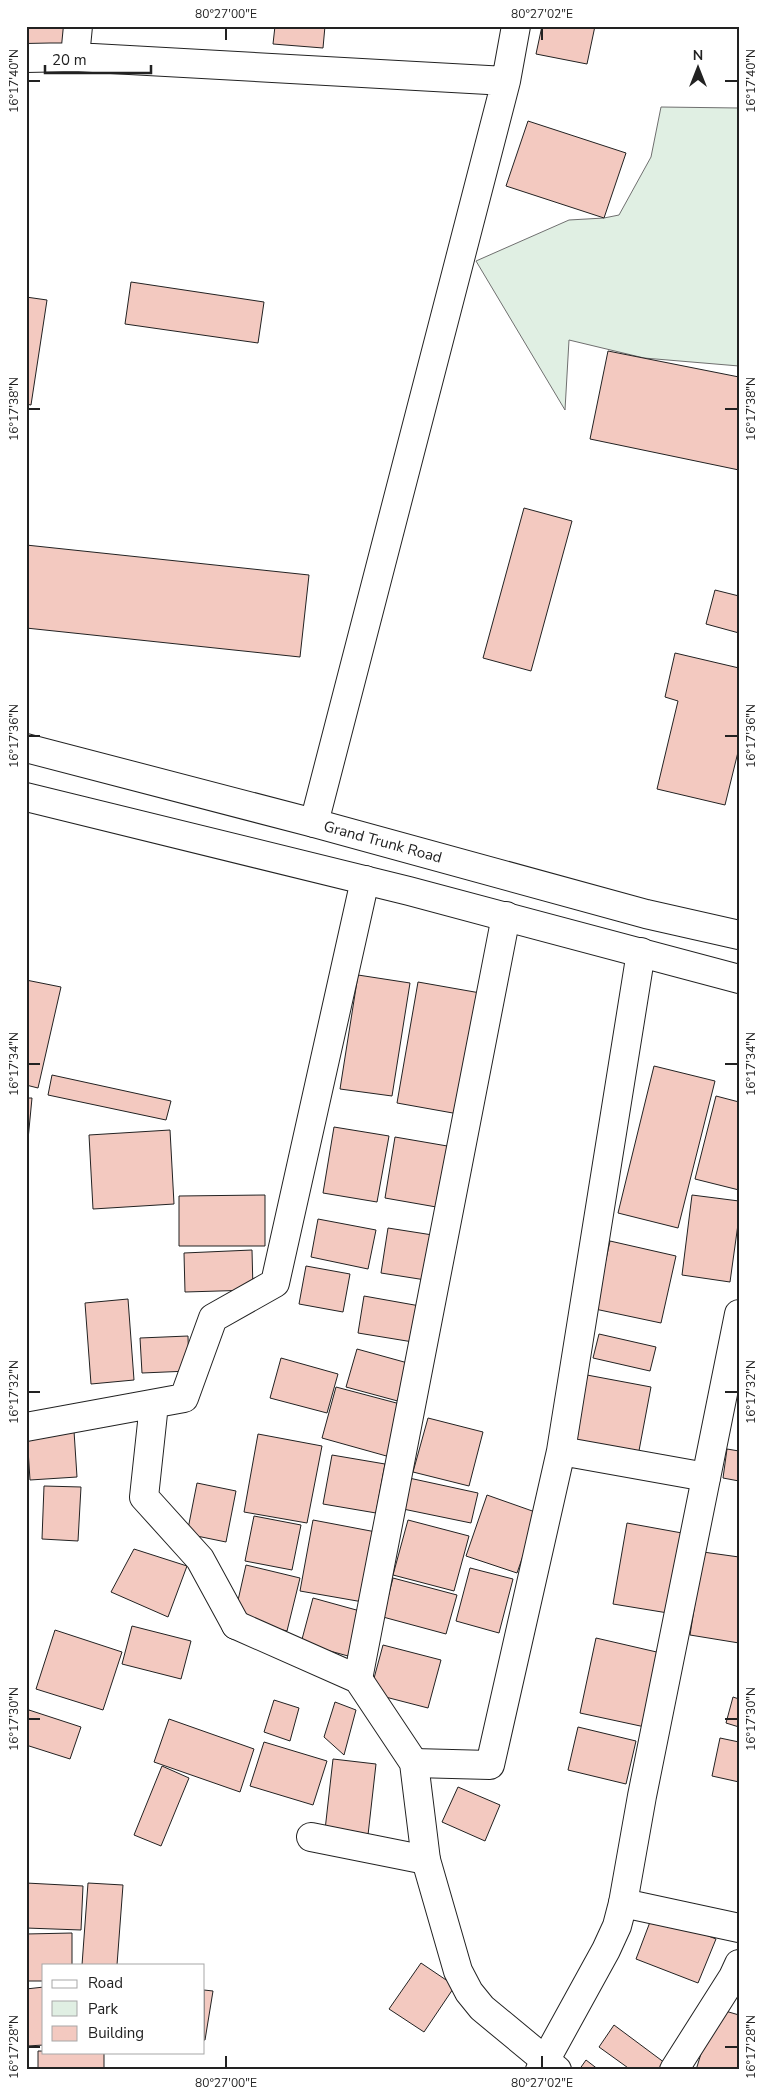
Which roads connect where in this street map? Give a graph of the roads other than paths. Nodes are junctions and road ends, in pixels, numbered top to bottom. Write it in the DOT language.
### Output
graph roads {
  1 [pos="78,26"];
  2 [pos="516,26"];
  3 [pos="75,57"];
  4 [pos="26,58"];
  5 [pos="506,81"];
  6 [pos="26,748"];
  7 [pos="26,797"];
  8 [pos="314,823"];
  9 [pos="366,880"];
  10 [pos="506,916"];
  11 [pos="739,935"];
  12 [pos="641,952"];
  13 [pos="739,979"];
  14 [pos="739,1314"];
  15 [pos="154,1404"];
  16 [pos="26,1427"];
  17 [pos="561,1451"];
  18 [pos="706,1477"];
  19 [pos="358,1678"];
  20 [pos="414,1764"];
  21 [pos="311,1837"];
  22 [pos="426,1860"];
  23 [pos="623,1903"];
  24 [pos="739,1928"];
  25 [pos="739,1964"];
  26 [pos="548,2067"];
  27 [pos="674,2070"];
  1 -- 3 [label="street"];
  2 -- 5 [label="street"];
  3 -- 4 [label="street"];
  3 -- 5 [label="street"];
  5 -- 8 [label="street"];
  6 -- 8 [label="street, Grand Trunk Road"];
  7 -- 9 [label="street"];
  8 -- 11 [label="street, Grand Trunk Road"];
  9 -- 10 [label="street"];
  9 -- 15 [label="street"];
  10 -- 12 [label="street"];
  10 -- 19 [label="street"];
  12 -- 13 [label="street"];
  12 -- 17 [label="street"];
  14 -- 18 [label="street"];
  15 -- 16 [label="street"];
  15 -- 19 [label="street"];
  17 -- 18 [label="street"];
  17 -- 20 [label="street"];
  18 -- 23 [label="street"];
  19 -- 20 [label="street"];
  20 -- 22 [label="street"];
  21 -- 22 [label="street"];
  22 -- 26 [label="street"];
  23 -- 24 [label="street"];
  23 -- 26 [label="street"];
  25 -- 27 [label="street"];
}
